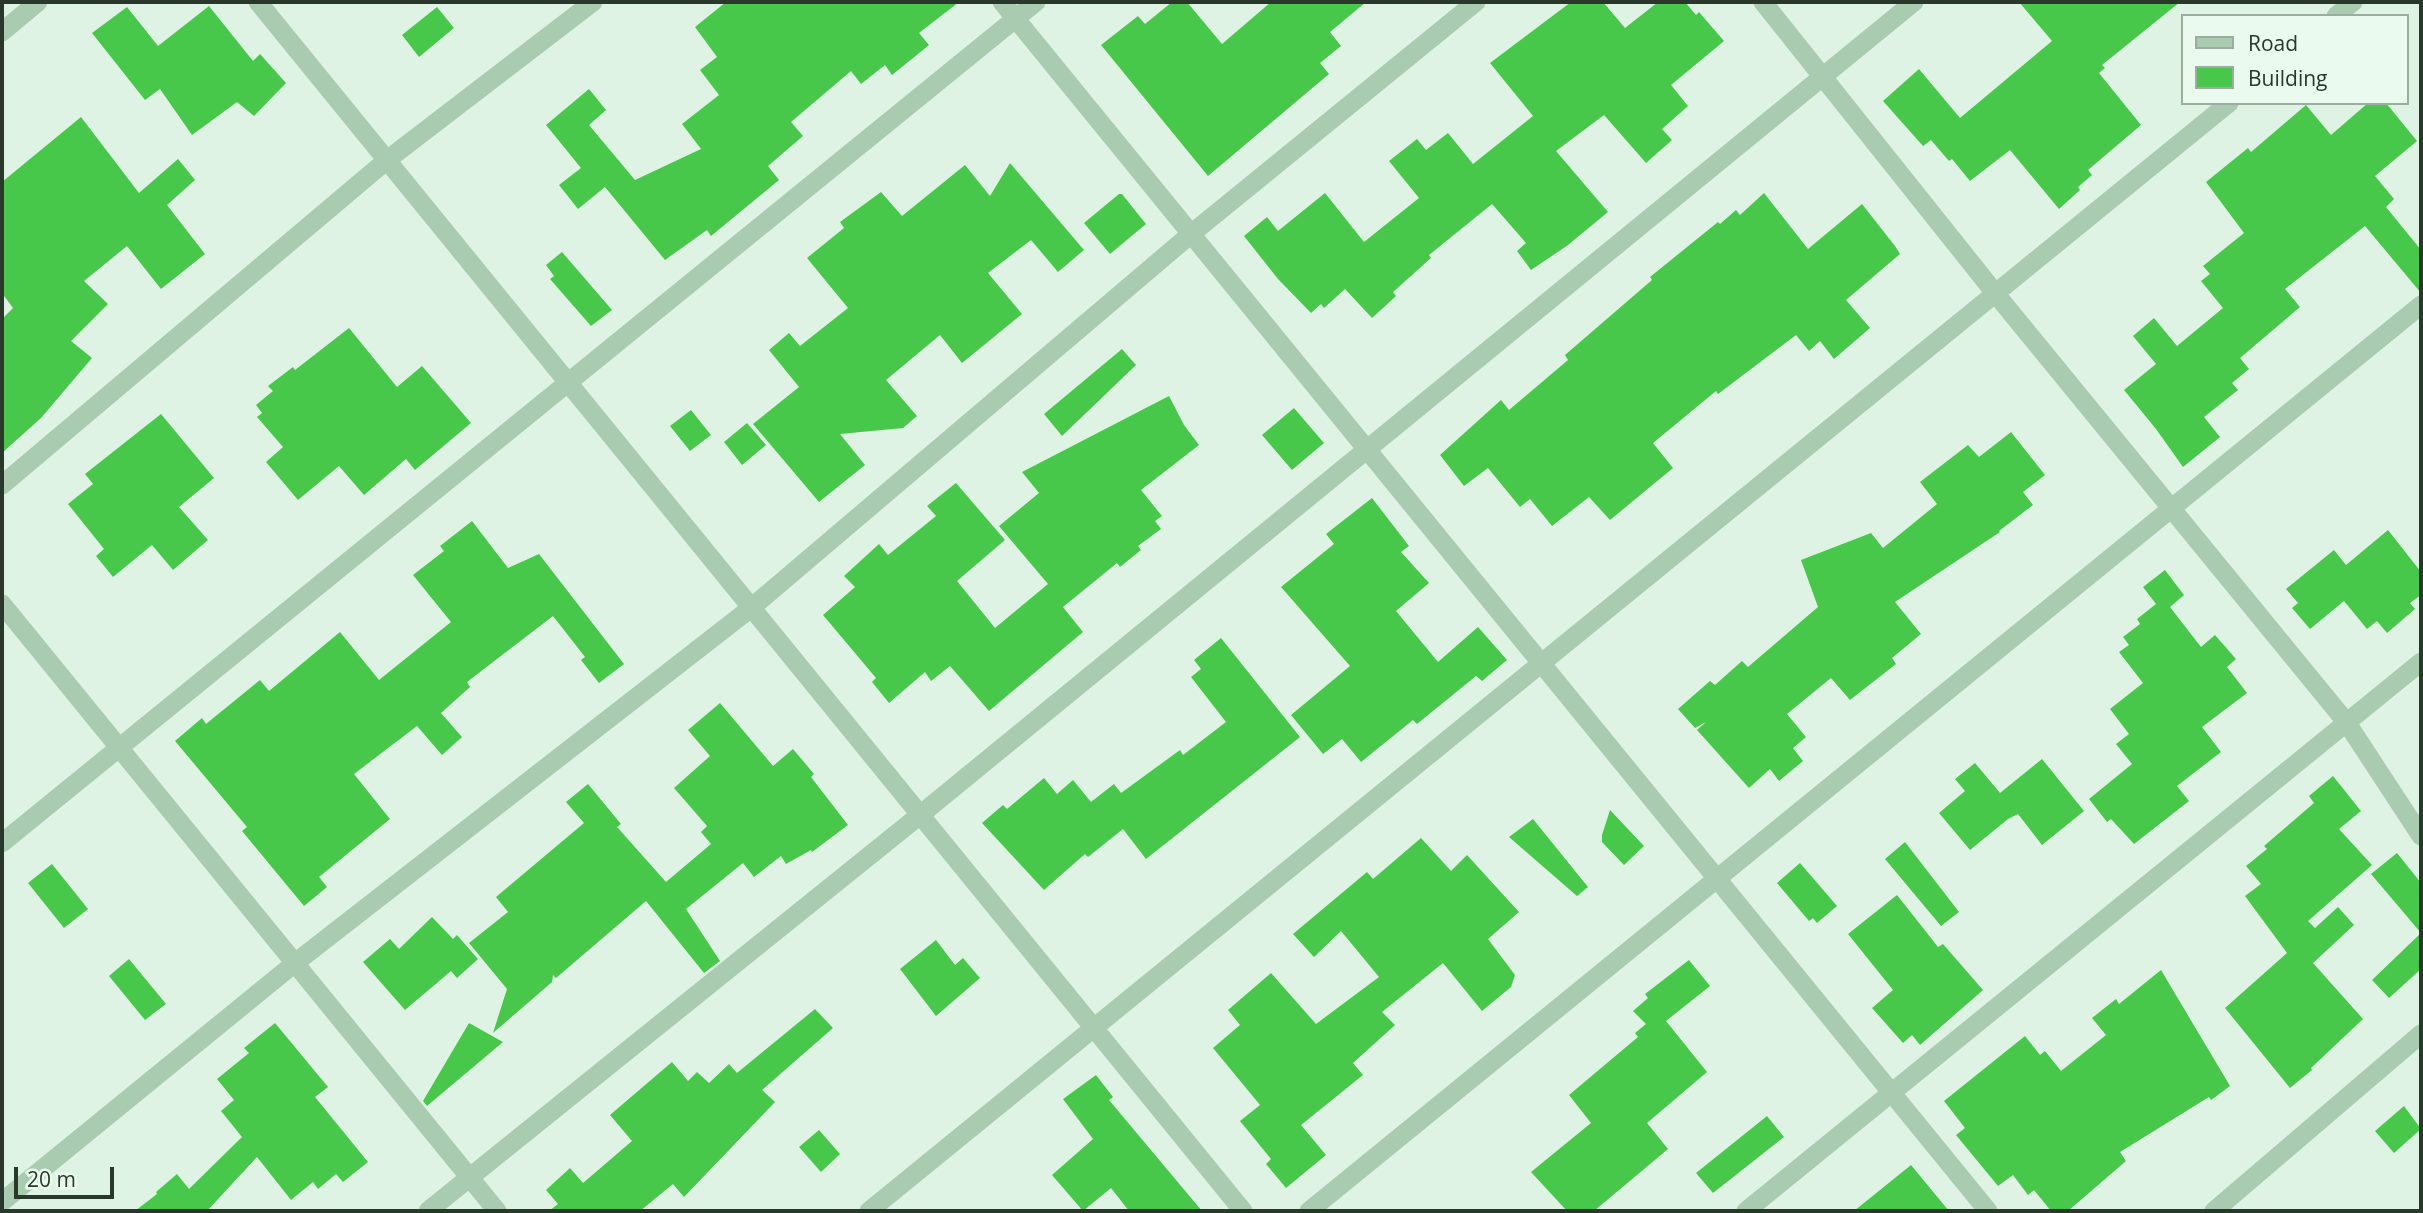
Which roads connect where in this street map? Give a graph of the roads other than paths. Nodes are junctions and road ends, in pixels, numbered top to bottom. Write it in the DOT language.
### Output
graph roads {
  1 [pos="38,2"];
  2 [pos="258,2"];
  3 [pos="593,2"];
  4 [pos="1002,2"];
  5 [pos="1036,2"];
  6 [pos="1476,2"];
  7 [pos="1763,2"];
  8 [pos="1914,2"];
  9 [pos="2353,2"];
  10 [pos="2338,14"];
  11 [pos="1016,18"];
  12 [pos="2,32"];
  13 [pos="1823,76"];
  14 [pos="2227,105"];
  15 [pos="387,160"];
  16 [pos="1191,234"];
  17 [pos="1995,293"];
  18 [pos="2421,305"];
  19 [pos="568,382"];
  20 [pos="1366,448"];
  21 [pos="2,485"];
  22 [pos="2173,507"];
  23 [pos="2,604"];
  24 [pos="751,608"];
  25 [pos="2421,662"];
  26 [pos="1541,663"];
  27 [pos="2347,723"];
  28 [pos="119,747"];
  29 [pos="920,815"];
  30 [pos="2421,836"];
  31 [pos="2,843"];
  32 [pos="1717,879"];
  33 [pos="295,963"];
  34 [pos="1095,1029"];
  35 [pos="2421,1034"];
  36 [pos="1891,1093"];
  37 [pos="470,1177"];
  38 [pos="2,1202"];
  39 [pos="428,1211"];
  40 [pos="497,1211"];
  41 [pos="869,1211"];
  42 [pos="1243,1211"];
  43 [pos="1309,1211"];
  44 [pos="1746,1211"];
  45 [pos="1988,1211"];
  46 [pos="2214,1211"];
  1 -- 12 [label="street"];
  2 -- 15 [label="street"];
  3 -- 15 [label="street"];
  4 -- 11 [label="street"];
  5 -- 11 [label="street"];
  6 -- 16 [label="street"];
  7 -- 13 [label="street"];
  8 -- 13 [label="street"];
  9 -- 10 [label="street"];
  11 -- 16 [label="street"];
  11 -- 19 [label="street"];
  13 -- 17 [label="street"];
  13 -- 20 [label="street"];
  14 -- 17 [label="street"];
  15 -- 19 [label="street"];
  15 -- 21 [label="street"];
  16 -- 20 [label="street"];
  16 -- 24 [label="street"];
  17 -- 22 [label="street"];
  17 -- 26 [label="street"];
  18 -- 22 [label="street"];
  19 -- 24 [label="street"];
  19 -- 28 [label="street"];
  20 -- 26 [label="street"];
  20 -- 29 [label="street"];
  22 -- 27 [label="street"];
  22 -- 32 [label="street"];
  23 -- 28 [label="street"];
  24 -- 29 [label="street"];
  24 -- 33 [label="street"];
  25 -- 27 [label="street"];
  26 -- 32 [label="street"];
  26 -- 34 [label="street"];
  27 -- 30 [label="street"];
  27 -- 36 [label="street"];
  28 -- 31 [label="street"];
  28 -- 33 [label="street"];
  29 -- 34 [label="street"];
  29 -- 37 [label="street"];
  32 -- 36 [label="street"];
  32 -- 43 [label="street"];
  33 -- 37 [label="street"];
  33 -- 38 [label="street"];
  34 -- 41 [label="street"];
  34 -- 42 [label="street"];
  35 -- 46 [label="street"];
  36 -- 44 [label="street"];
  36 -- 45 [label="street"];
  37 -- 39 [label="street"];
  37 -- 40 [label="street"];
}
